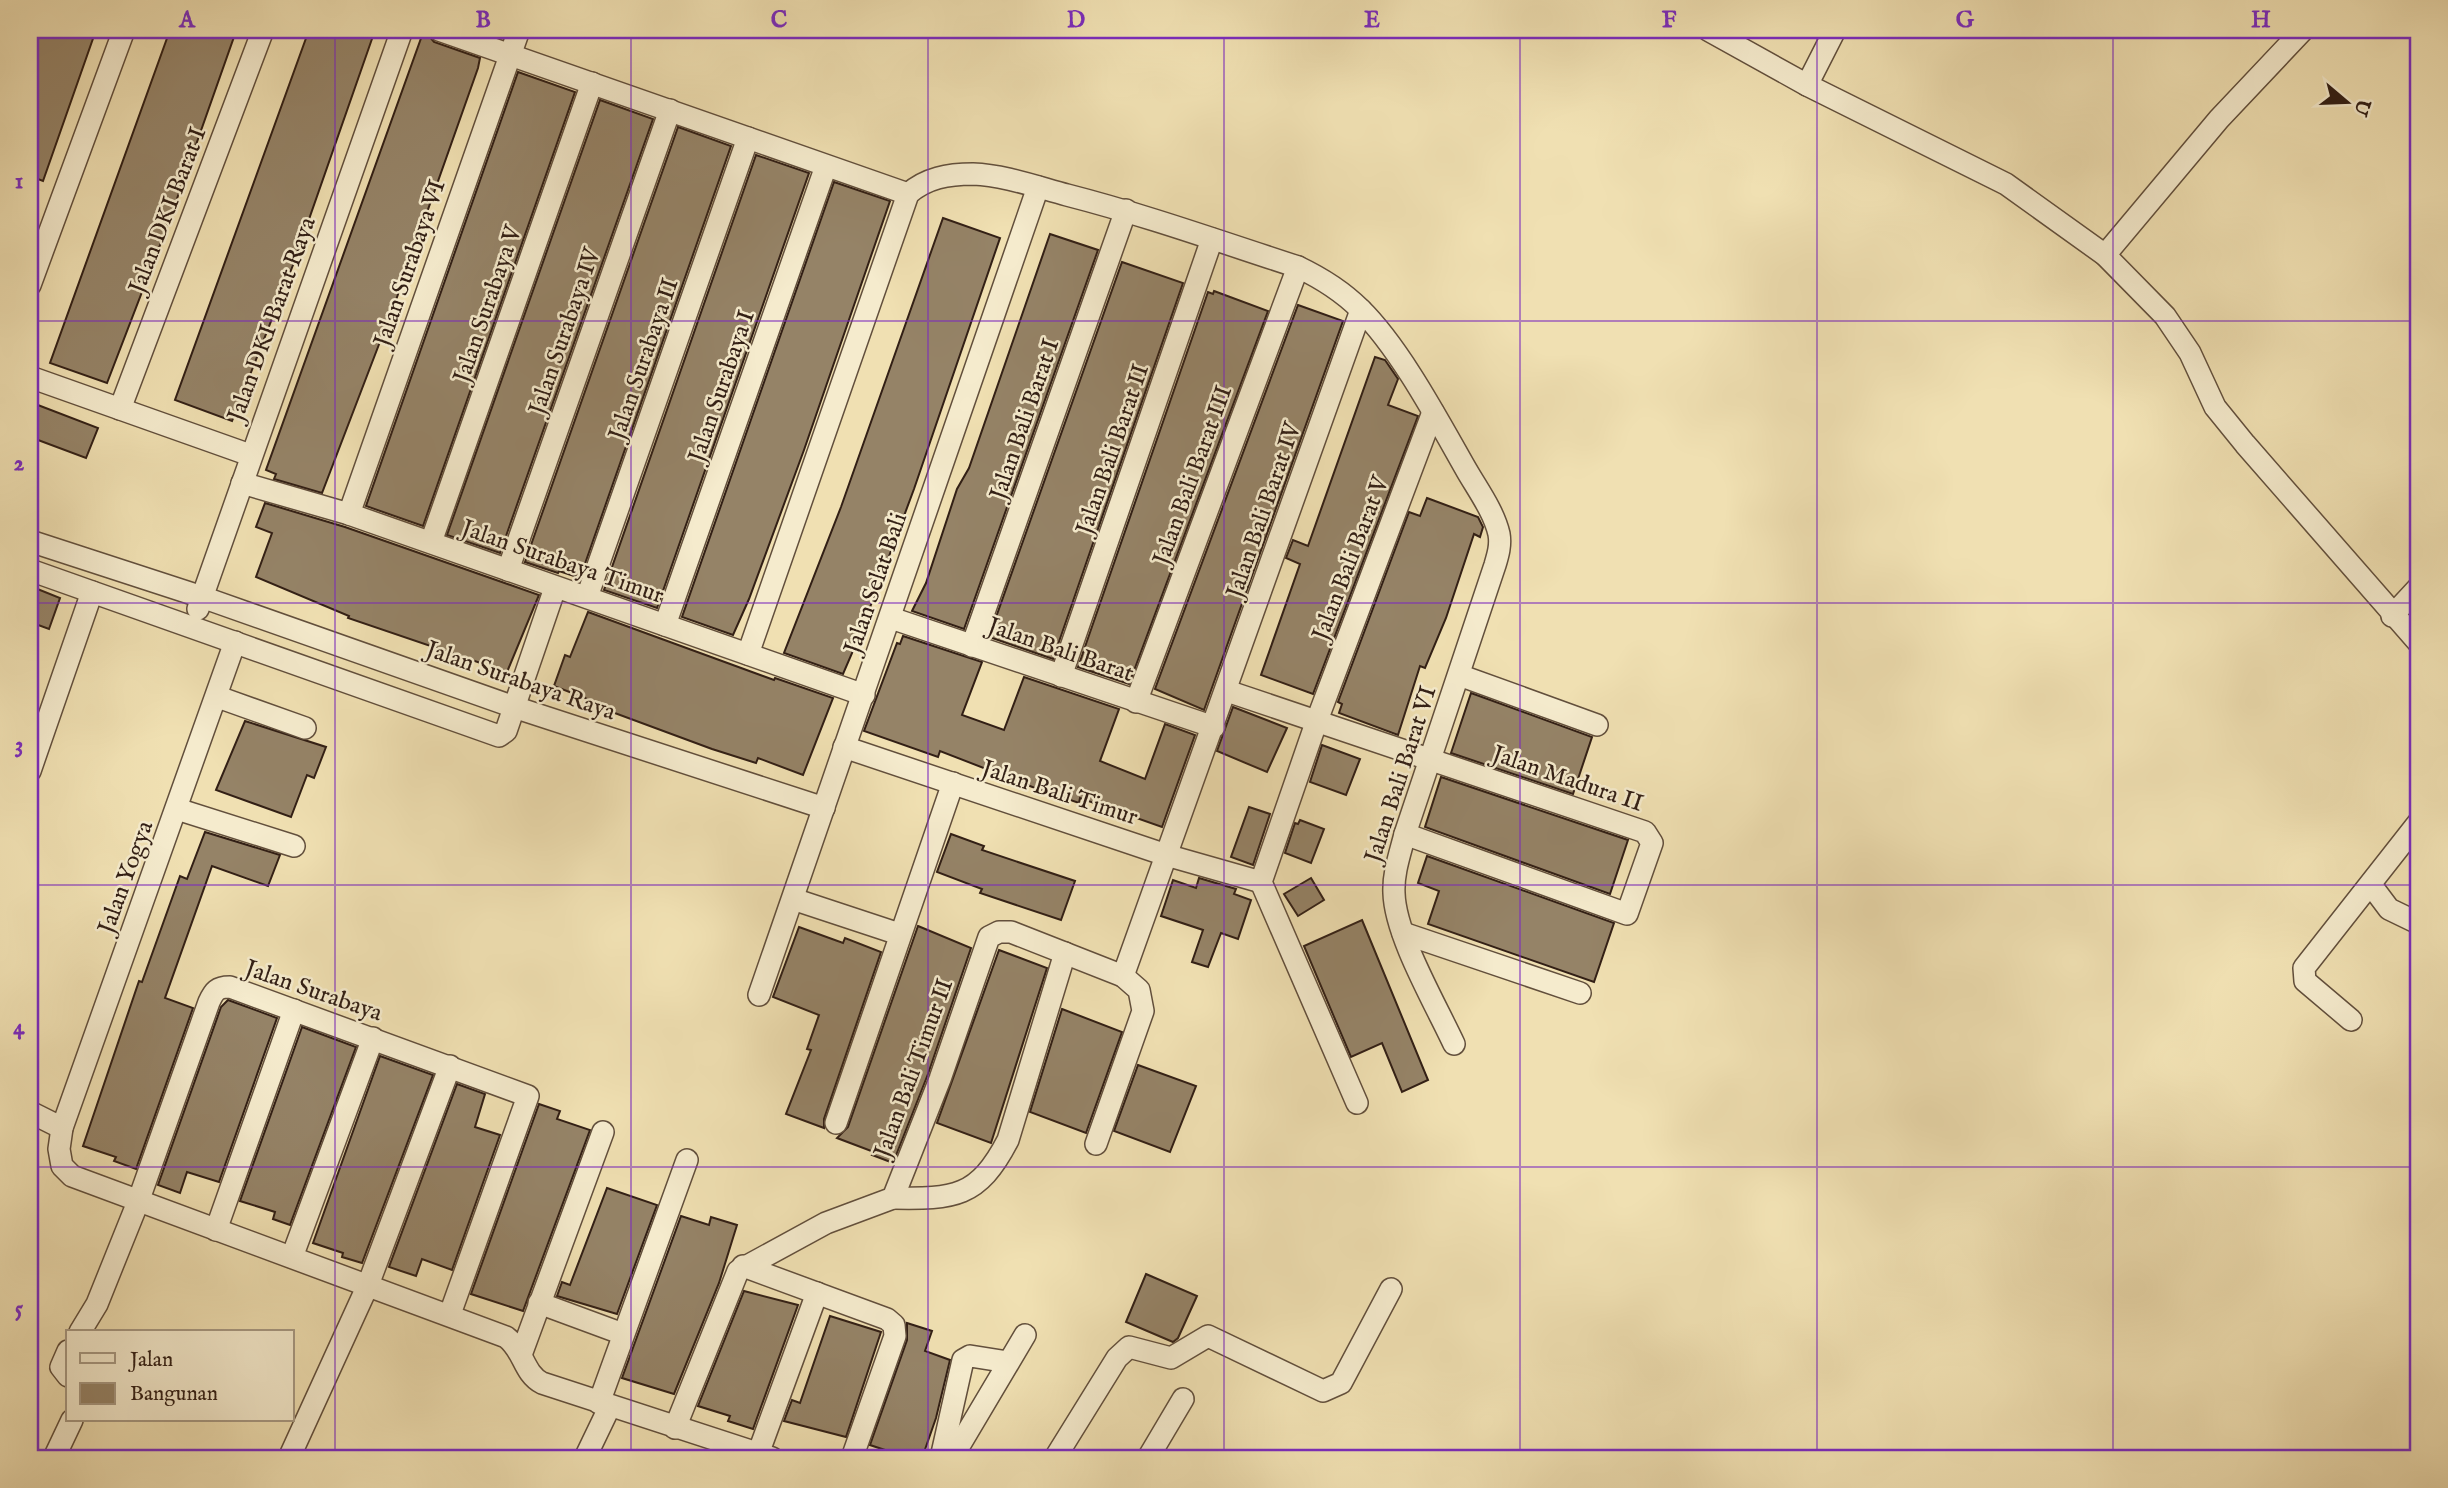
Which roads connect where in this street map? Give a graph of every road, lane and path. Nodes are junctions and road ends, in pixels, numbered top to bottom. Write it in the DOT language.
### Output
graph roads {
  1 [pos="124,30"];
  2 [pos="263,30"];
  3 [pos="402,30"];
  4 [pos="439,30"];
  5 [pos="519,30"];
  6 [pos="1708,30"];
  7 [pos="1835,30"];
  8 [pos="2303,30"];
  9 [pos="510,55"];
  10 [pos="592,83"];
  11 [pos="1807,85"];
  12 [pos="670,110"];
  13 [pos="748,138"];
  14 [pos="826,166"];
  15 [pos="1038,187"];
  16 [pos="908,194"];
  17 [pos="1126,210"];
  18 [pos="1212,239"];
  19 [pos="2105,255"];
  20 [pos="1298,267"];
  21 [pos="30,285"];
  22 [pos="1361,310"];
  23 [pos="30,377"];
  24 [pos="120,408"];
  25 [pos="1433,412"];
  26 [pos="250,455"];
  27 [pos="242,483"];
  28 [pos="349,514"];
  29 [pos="30,541"];
  30 [pos="431,542"];
  31 [pos="30,570"];
  32 [pos="508,570"];
  33 [pos="555,588"];
  34 [pos="2418,588"];
  35 [pos="92,592"];
  36 [pos="202,597"];
  37 [pos="587,597"];
  38 [pos="2392,616"];
  39 [pos="891,618"];
  40 [pos="665,625"];
  41 [pos="192,627"];
  42 [pos="235,642"];
  43 [pos="2418,642"];
  44 [pos="972,646"];
  45 [pos="748,654"];
  46 [pos="1459,675"];
  47 [pos="1061,677"];
  48 [pos="1227,691"];
  49 [pos="864,695"];
  50 [pos="218,696"];
  51 [pos="1136,702"];
  52 [pos="514,707"];
  53 [pos="1316,723"];
  54 [pos="1597,725"];
  55 [pos="305,727"];
  56 [pos="1214,727"];
  57 [pos="34,743"];
  58 [pos="844,747"];
  59 [pos="1430,758"];
  60 [pos="30,771"];
  61 [pos="953,783"];
  62 [pos="824,808"];
  63 [pos="177,809"];
  64 [pos="2418,823"];
  65 [pos="1405,834"];
  66 [pos="294,846"];
  67 [pos="1166,855"];
  68 [pos="1261,882"];
  69 [pos="2371,885"];
  70 [pos="793,899"];
  71 [pos="2418,923"];
  72 [pos="1404,933"];
  73 [pos="899,934"];
  74 [pos="1065,953"];
  75 [pos="1123,976"];
  76 [pos="1580,993"];
  77 [pos="758,995"];
  78 [pos="295,1010"];
  79 [pos="2351,1020"];
  80 [pos="373,1038"];
  81 [pos="1454,1044"];
  82 [pos="450,1066"];
  83 [pos="1357,1103"];
  84 [pos="30,1112"];
  85 [pos="836,1123"];
  86 [pos="62,1128"];
  87 [pos="603,1132"];
  88 [pos="1096,1143"];
  89 [pos="687,1160"];
  90 [pos="893,1198"];
  91 [pos="138,1202"];
  92 [pos="216,1230"];
  93 [pos="292,1258"];
  94 [pos="743,1266"];
  95 [pos="368,1285"];
  96 [pos="1391,1289"];
  97 [pos="817,1293"];
  98 [pos="540,1303"];
  99 [pos="450,1314"];
  100 [pos="81,1330"];
  101 [pos="623,1334"];
  102 [pos="1025,1335"];
  103 [pos="522,1352"];
  104 [pos="66,1356"];
  105 [pos="1008,1362"];
  106 [pos="66,1373"];
  107 [pos="1183,1399"];
  108 [pos="604,1404"];
  109 [pos="71,1422"];
  110 [pos="675,1428"];
  111 [pos="765,1456"];
  112 [pos="54,1458"];
  113 [pos="289,1458"];
  114 [pos="585,1458"];
  115 [pos="852,1458"];
  116 [pos="941,1458"];
  117 [pos="952,1458"];
  118 [pos="1055,1458"];
  119 [pos="1148,1458"];
  1 -- 21 [label="street"];
  2 -- 24 [label="street, Jalan DKI Barat I"];
  3 -- 26 [label="street, Jalan DKI Barat Raya"];
  4 -- 9 [label="street"];
  5 -- 9 [label="street, Jalan Surabaya VI"];
  6 -- 11 [label="street"];
  7 -- 11 [label="street"];
  8 -- 19 [label="street"];
  9 -- 10 [label="street"];
  9 -- 28 [label="street, Jalan Surabaya VI"];
  10 -- 12 [label="street"];
  10 -- 30 [label="street, Jalan Surabaya V"];
  11 -- 19 [label="street"];
  12 -- 13 [label="street"];
  12 -- 32 [label="street, Jalan Surabaya IV"];
  13 -- 14 [label="street"];
  13 -- 37 [label="street, Jalan Surabaya II"];
  14 -- 16 [label="street"];
  14 -- 40 [label="street, Jalan Surabaya I"];
  15 -- 16 [label="street, Jalan Bali Barat VI"];
  15 -- 17 [label="street, Jalan Bali Barat VI"];
  15 -- 39 [label="street, Jalan Selat Bali"];
  16 -- 45 [label="street"];
  17 -- 18 [label="street, Jalan Bali Barat VI"];
  17 -- 44 [label="street, Jalan Bali Barat I"];
  18 -- 20 [label="street, Jalan Bali Barat VI"];
  18 -- 47 [label="street, Jalan Bali Barat II"];
  19 -- 38 [label="street"];
  20 -- 22 [label="street, Jalan Bali Barat VI"];
  20 -- 51 [label="street, Jalan Bali Barat III"];
  22 -- 25 [label="street, Jalan Bali Barat VI"];
  22 -- 48 [label="street, Jalan Bali Barat IV"];
  23 -- 24 [label="street"];
  24 -- 26 [label="street"];
  25 -- 46 [label="street, Jalan Bali Barat VI"];
  25 -- 53 [label="street, Jalan Bali Barat V"];
  26 -- 27 [label="street, Jalan DKI Barat Raya"];
  27 -- 28 [label="street, Jalan Surabaya Timur"];
  27 -- 36 [label="street, Jalan DKI Barat Raya"];
  28 -- 30 [label="street, Jalan Surabaya Timur"];
  29 -- 36 [label="street, Jalan Surabaya Raya"];
  30 -- 32 [label="street, Jalan Surabaya Timur"];
  31 -- 35 [label="street"];
  32 -- 33 [label="street, Jalan Surabaya Timur"];
  33 -- 37 [label="street, Jalan Surabaya Timur"];
  33 -- 52 [label="street"];
  34 -- 38 [label="street"];
  35 -- 41 [label="street"];
  35 -- 57 [label="street"];
  36 -- 41 [label="street, Jalan DKI Barat Raya"];
  36 -- 52 [label="street, Jalan Surabaya Raya"];
  37 -- 40 [label="street, Jalan Surabaya Timur"];
  38 -- 43 [label="street"];
  39 -- 44 [label="street, Jalan Bali Barat"];
  39 -- 49 [label="street, Jalan Selat Bali"];
  40 -- 45 [label="street, Jalan Surabaya Timur"];
  41 -- 42 [label="street"];
  42 -- 50 [label="street, Jalan Yogya"];
  42 -- 52 [label="street"];
  44 -- 47 [label="street, Jalan Bali Barat"];
  45 -- 49 [label="street, Jalan Surabaya Timur"];
  46 -- 54 [label="street"];
  46 -- 59 [label="street, Jalan Bali Barat VI"];
  47 -- 51 [label="street, Jalan Bali Barat"];
  48 -- 53 [label="street"];
  48 -- 56 [label="street, Jalan Bali Barat IV"];
  49 -- 58 [label="street, Jalan Selat Bali"];
  50 -- 55 [label="street"];
  50 -- 63 [label="street, Jalan Yogya"];
  51 -- 56 [label="street, Jalan Bali Barat"];
  52 -- 62 [label="street, Jalan Surabaya Raya"];
  53 -- 59 [label="street"];
  53 -- 68 [label="street, Jalan Bali Barat V"];
  56 -- 67 [label="street, Jalan Bali Barat IV"];
  57 -- 60 [label="street"];
  58 -- 61 [label="street, Jalan Bali Timur"];
  58 -- 62 [label="street, Jalan Selat Bali"];
  59 -- 65 [label="street, Jalan Bali Barat VI"];
  59 -- 65 [label="street, Jalan Madura II"];
  61 -- 67 [label="street, Jalan Bali Timur"];
  61 -- 73 [label="street"];
  62 -- 70 [label="street, Jalan Selat Bali"];
  63 -- 66 [label="street"];
  63 -- 86 [label="street, Jalan Yogya"];
  64 -- 69 [label="street"];
  65 -- 72 [label="street, Jalan Bali Barat VI"];
  67 -- 68 [label="street, Jalan Bali Timur"];
  67 -- 75 [label="street, Jalan Bali Barat IV"];
  68 -- 83 [label="street"];
  69 -- 71 [label="street"];
  69 -- 79 [label="street"];
  70 -- 73 [label="street"];
  70 -- 77 [label="street, Jalan Selat Bali"];
  72 -- 76 [label="street"];
  72 -- 81 [label="street, Jalan Bali Barat VI"];
  73 -- 85 [label="street"];
  74 -- 75 [label="street, Jalan Bali Timur II"];
  74 -- 90 [label="street"];
  74 -- 90 [label="street, Jalan Bali Timur II"];
  75 -- 88 [label="street"];
  78 -- 80 [label="street, Jalan Surabaya"];
  78 -- 91 [label="street, Jalan Surabaya"];
  78 -- 92 [label="street"];
  80 -- 82 [label="street, Jalan Surabaya"];
  80 -- 93 [label="street"];
  82 -- 95 [label="street"];
  82 -- 99 [label="street, Jalan Surabaya"];
  84 -- 86 [label="street"];
  86 -- 91 [label="street, Jalan Yogya"];
  87 -- 98 [label="street"];
  89 -- 101 [label="street"];
  90 -- 94 [label="street, Jalan Bali Timur II"];
  91 -- 92 [label="street, Jalan Yogya"];
  91 -- 100 [label="street"];
  92 -- 93 [label="street, Jalan Yogya"];
  93 -- 95 [label="street, Jalan Yogya"];
  94 -- 97 [label="street"];
  94 -- 110 [label="street"];
  95 -- 99 [label="street, Jalan Yogya"];
  95 -- 113 [label="street"];
  96 -- 118 [label="street"];
  97 -- 111 [label="street"];
  97 -- 115 [label="street"];
  98 -- 101 [label="street"];
  98 -- 103 [label="street"];
  99 -- 103 [label="street, Jalan Yogya"];
  101 -- 108 [label="street"];
  102 -- 105 [label="street"];
  103 -- 108 [label="street"];
  104 -- 106 [label="street"];
  105 -- 116 [label="street"];
  105 -- 117 [label="street"];
  107 -- 119 [label="street"];
  108 -- 110 [label="street"];
  108 -- 114 [label="street"];
  109 -- 112 [label="street"];
  110 -- 111 [label="street"];
}
